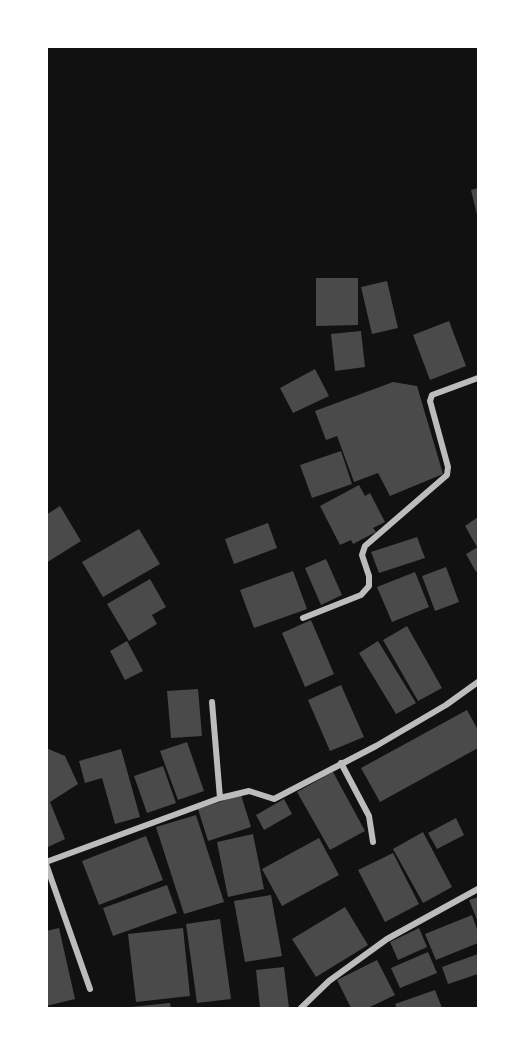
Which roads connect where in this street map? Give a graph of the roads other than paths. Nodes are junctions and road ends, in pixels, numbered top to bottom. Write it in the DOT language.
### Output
graph roads {
  1 [pos="478,378"];
  2 [pos="303,618"];
  3 [pos="478,682"];
  4 [pos="212,702"];
  5 [pos="341,763"];
  6 [pos="220,798"];
  7 [pos="373,842"];
  8 [pos="46,863"];
  9 [pos="478,889"];
  10 [pos="90,989"];
  11 [pos="301,1008"];
  1 -- 2 [label="street"];
  3 -- 5 [label="street"];
  4 -- 6 [label="street"];
  5 -- 6 [label="street"];
  5 -- 7 [label="street"];
  6 -- 8 [label="street"];
  8 -- 10 [label="street"];
  9 -- 11 [label="street"];
}
